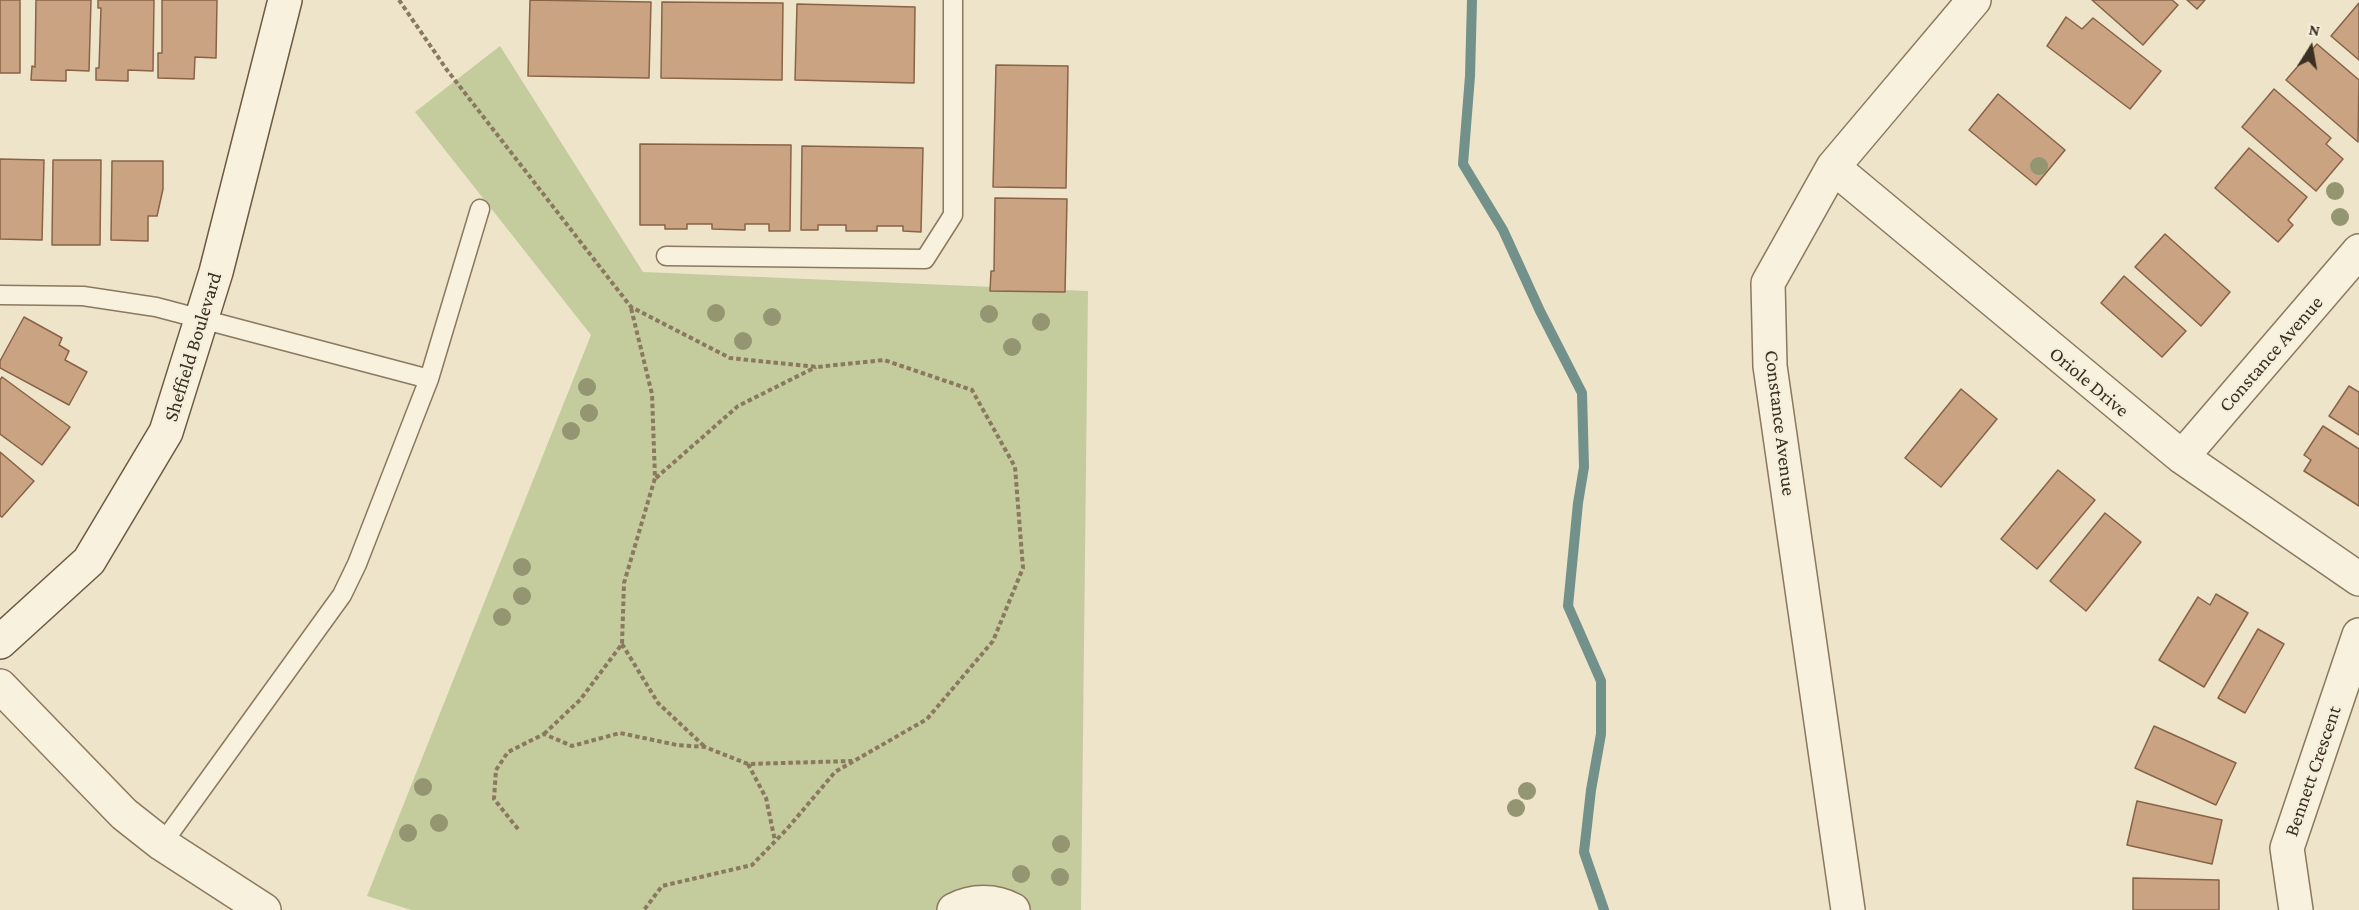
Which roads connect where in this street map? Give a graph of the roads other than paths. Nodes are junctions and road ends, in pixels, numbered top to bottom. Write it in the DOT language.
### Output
graph roads {
  1 [pos="285,0"];
  2 [pos="953,0"];
  3 [pos="1967,3"];
  4 [pos="1833,167"];
  5 [pos="480,209"];
  6 [pos="2359,251"];
  7 [pos="666,256"];
  8 [pos="0,295"];
  9 [pos="203,318"];
  10 [pos="429,379"];
  11 [pos="2182,458"];
  12 [pos="2359,579"];
  13 [pos="2359,635"];
  14 [pos="0,642"];
  15 [pos="0,686"];
  16 [pos="162,844"];
  17 [pos="264,910"];
  18 [pos="954,910"];
  19 [pos="1013,910"];
  20 [pos="1848,910"];
  21 [pos="2296,910"];
  1 -- 9 [label="street, Sheffield Boulevard"];
  2 -- 7 [label="lane"];
  3 -- 4 [label="street, Constance Avenue"];
  4 -- 11 [label="street, Oriole Drive"];
  4 -- 20 [label="street, Constance Avenue"];
  5 -- 10 [label="lane"];
  6 -- 11 [label="street, Constance Avenue"];
  8 -- 9 [label="lane"];
  9 -- 10 [label="lane"];
  9 -- 14 [label="street, Sheffield Boulevard"];
  10 -- 16 [label="lane"];
  11 -- 12 [label="street, Oriole Drive"];
  13 -- 21 [label="street, Bennett Crescent"];
  15 -- 16 [label="street"];
  16 -- 17 [label="street"];
  18 -- 19 [label="street"];
}
